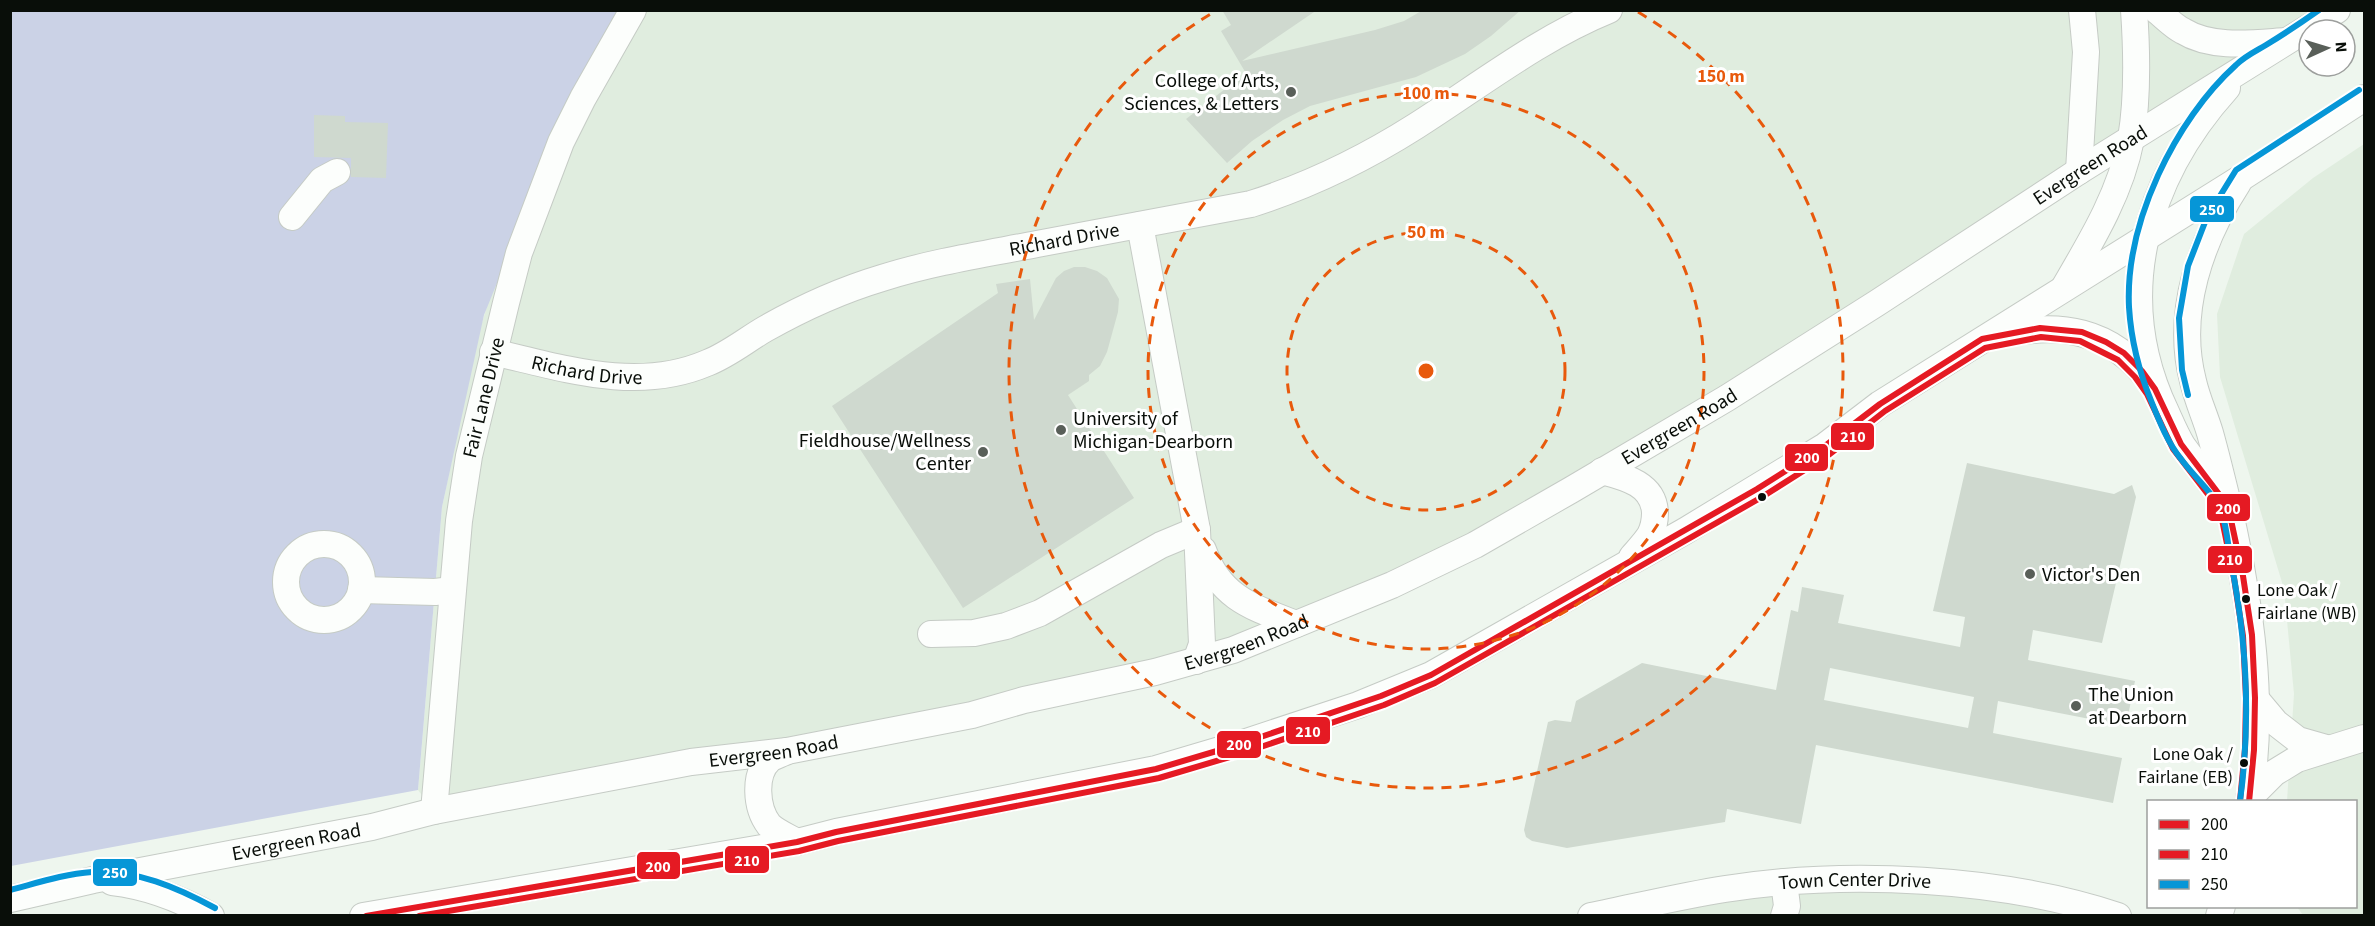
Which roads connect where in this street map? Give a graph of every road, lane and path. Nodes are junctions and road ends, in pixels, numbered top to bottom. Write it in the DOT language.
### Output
graph roads {
  1 [pos="633,10"];
  2 [pos="1609,10"];
  3 [pos="2082,10"];
  4 [pos="2134,10"];
  5 [pos="2156,10"];
  6 [pos="2337,10"];
  7 [pos="2289,41"];
  8 [pos="2243,70"];
  9 [pos="2364,98"];
  10 [pos="2131,140"];
  11 [pos="2079,171"];
  12 [pos="337,172"];
  13 [pos="2241,178"];
  14 [pos="291,217"];
  15 [pos="1140,225"];
  16 [pos="2145,238"];
  17 [pos="2064,289"];
  18 [pos="1982,339"];
  19 [pos="494,352"];
  20 [pos="2155,389"];
  21 [pos="1602,471"];
  22 [pos="2228,506"];
  23 [pos="1197,530"];
  24 [pos="1626,564"];
  25 [pos="361,590"];
  26 [pos="452,590"];
  27 [pos="1296,624"];
  28 [pos="932,634"];
  29 [pos="1197,661"];
  30 [pos="2255,698"];
  31 [pos="2364,738"];
  32 [pos="2326,748"];
  33 [pos="787,751"];
  34 [pos="2249,800"];
  35 [pos="434,811"];
  36 [pos="797,842"];
  37 [pos="93,880"];
  38 [pos="1784,882"];
  39 [pos="10,899"];
  40 [pos="1695,904"];
  41 [pos="408,910"];
  42 [pos="211,915"];
  43 [pos="363,915"];
  44 [pos="1591,915"];
  45 [pos="1784,915"];
  46 [pos="2118,915"];
  1 -- 19 [label="street, Fair Lane Drive"];
  2 -- 15 [label="street, Richard Drive"];
  3 -- 11 [label="street"];
  4 -- 10 [label="street"];
  5 -- 7 [label="street"];
  6 -- 7 [label="street, Evergreen Road"];
  7 -- 8 [label="street, Evergreen Road"];
  8 -- 10 [label="street, Evergreen Road"];
  8 -- 16 [label="street"];
  9 -- 13 [label="street"];
  10 -- 11 [label="street, Evergreen Road"];
  10 -- 17 [label="street"];
  11 -- 21 [label="street, Evergreen Road"];
  12 -- 14 [label="street"];
  13 -- 16 [label="street"];
  13 -- 22 [label="street"];
  15 -- 19 [label="street, Richard Drive"];
  15 -- 23 [label="street"];
  16 -- 17 [label="street"];
  16 -- 20 [label="street"];
  17 -- 18 [label="street"];
  18 -- 20 [label="street"];
  18 -- 24 [label="street"];
  19 -- 26 [label="street, Fair Lane Drive"];
  20 -- 22 [label="street"];
  21 -- 24 [label="street"];
  21 -- 27 [label="street, Evergreen Road"];
  22 -- 30 [label="street"];
  23 -- 27 [label="street"];
  23 -- 28 [label="street"];
  23 -- 29 [label="street"];
  24 -- 36 [label="street"];
  25 -- 26 [label="street"];
  26 -- 35 [label="street, Fair Lane Drive"];
  27 -- 29 [label="street, Evergreen Road"];
  29 -- 33 [label="street, Evergreen Road"];
  30 -- 32 [label="street"];
  30 -- 34 [label="street"];
  31 -- 32 [label="street"];
  32 -- 34 [label="street"];
  33 -- 35 [label="street, Evergreen Road"];
  33 -- 36 [label="street"];
  35 -- 37 [label="street, Evergreen Road"];
  36 -- 41 [label="street"];
  37 -- 39 [label="street, Evergreen Road"];
  37 -- 42 [label="street"];
  38 -- 40 [label="street, Town Center Drive"];
  38 -- 45 [label="street"];
  38 -- 46 [label="street, Town Center Drive"];
  40 -- 44 [label="street, Town Center Drive"];
  41 -- 43 [label="street"];
}
